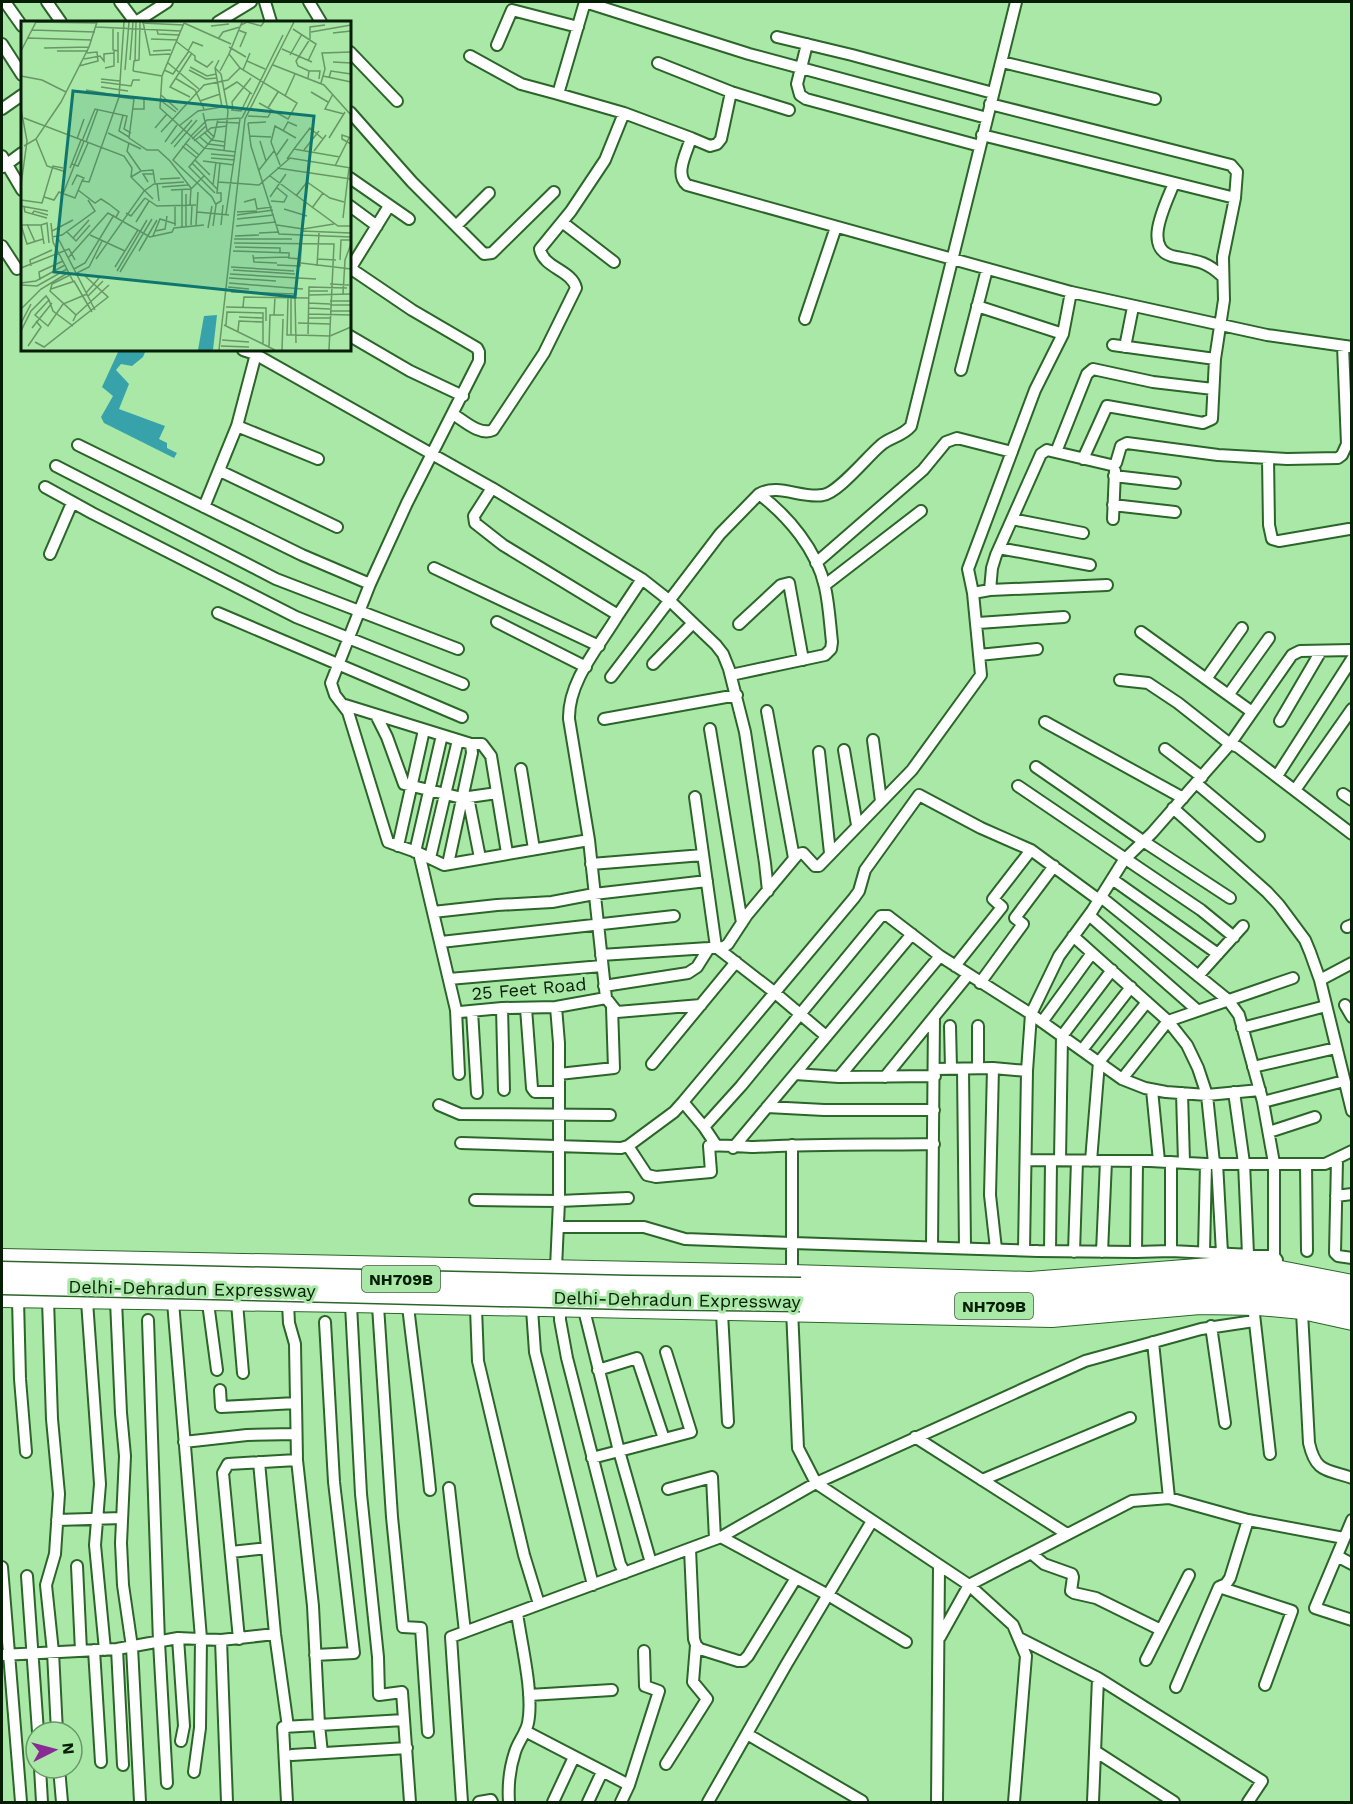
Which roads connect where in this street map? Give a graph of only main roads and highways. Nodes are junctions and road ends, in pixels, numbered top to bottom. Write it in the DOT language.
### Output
graph roads {
  1 [pos="2,1271"];
  2 [pos="2,1285"];
  3 [pos="1352,1294"];
  4 [pos="1352,1309"];
  1 -- 3 [label="highway, Delhi-Dehradun Expressway / NH709B, bridge"];
  2 -- 4 [label="highway, Delhi-Dehradun Expressway / NH709B, bridge"];
}
